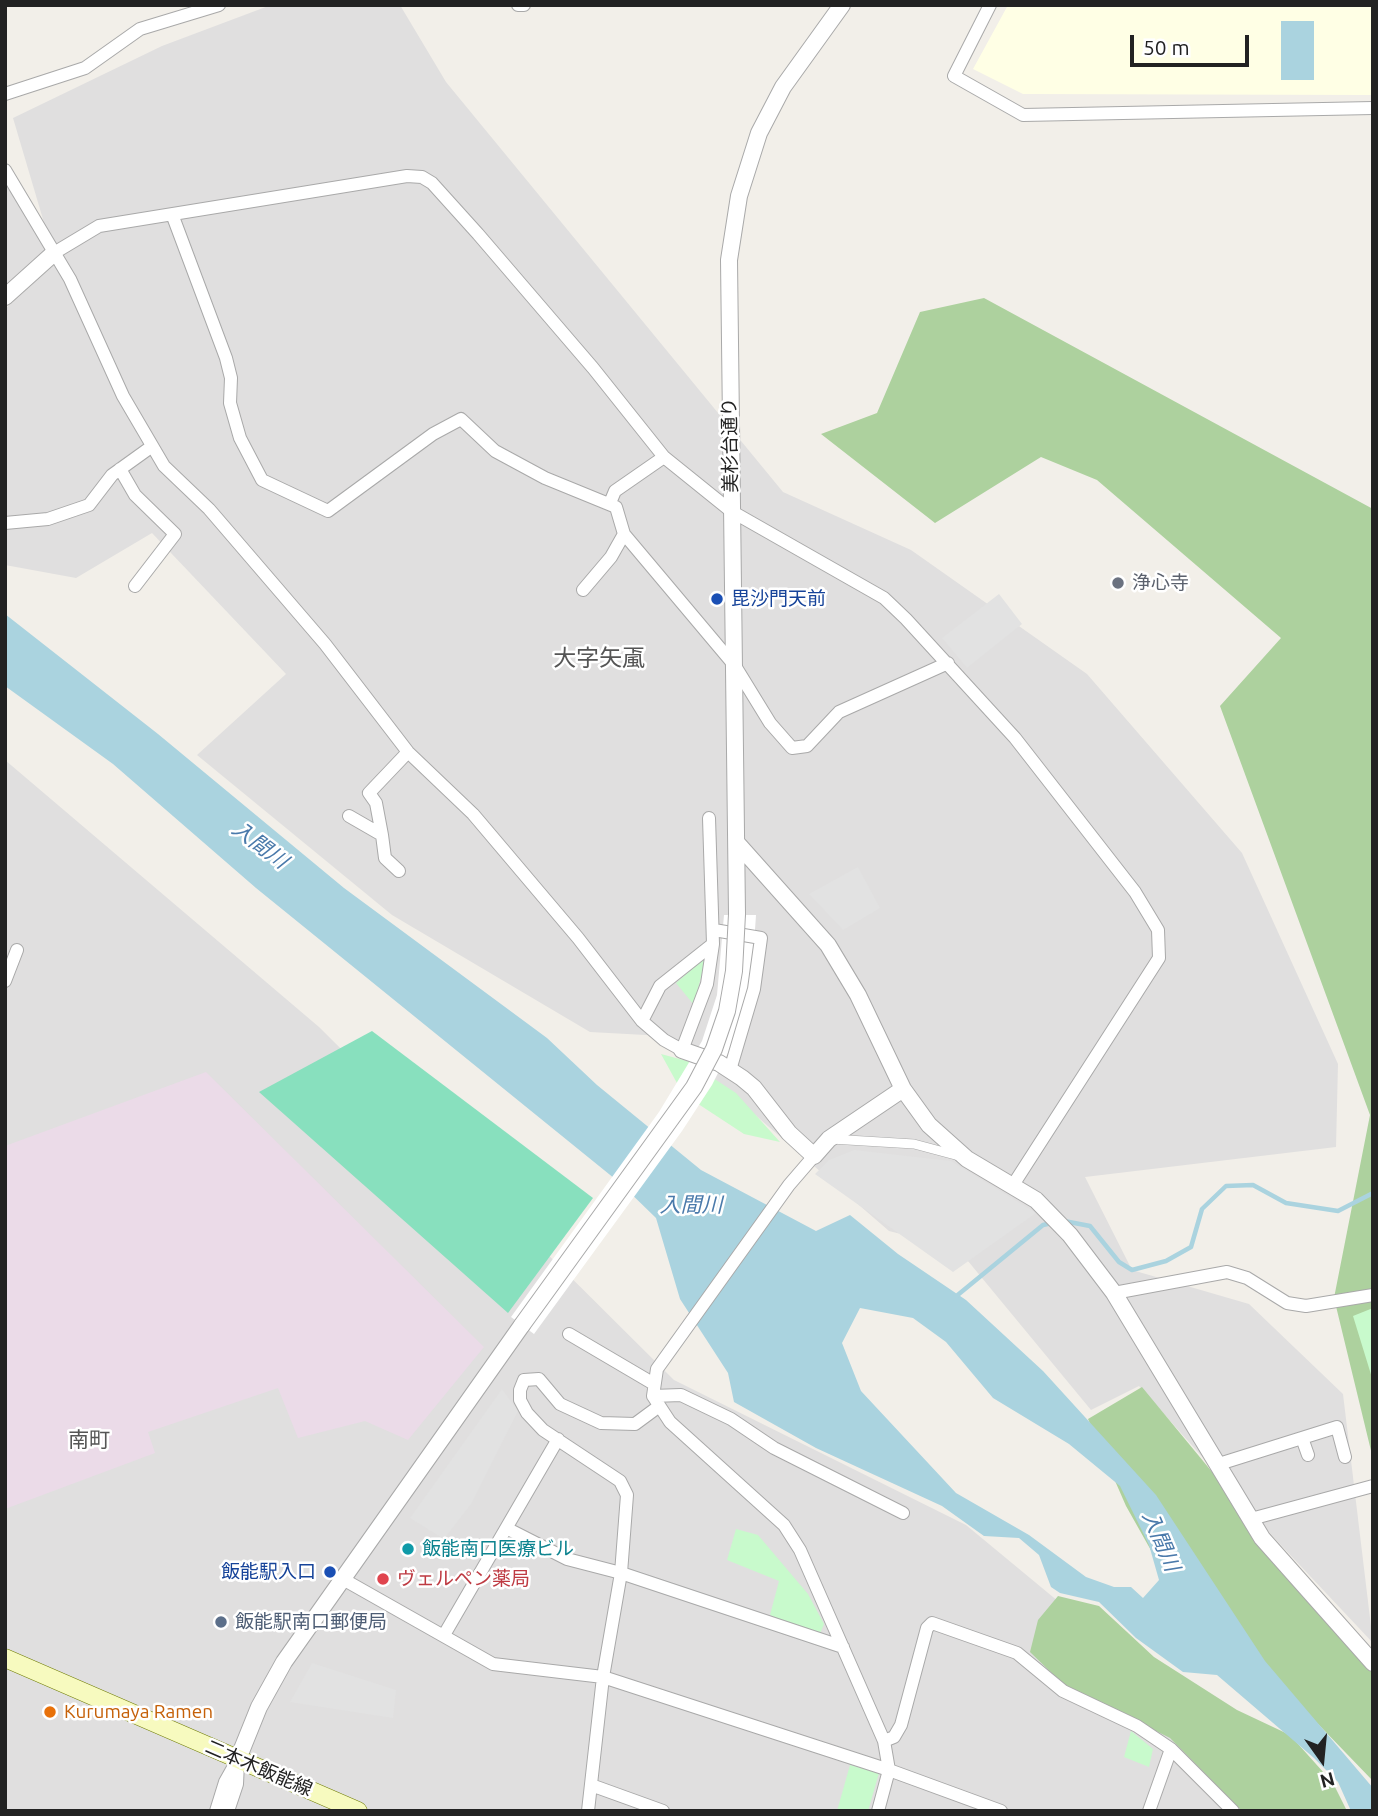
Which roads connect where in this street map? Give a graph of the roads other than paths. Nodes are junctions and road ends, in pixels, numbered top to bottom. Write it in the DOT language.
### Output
graph roads {
  1 [pos="219,5"];
  2 [pos="518,5"];
  3 [pos="524,5"];
  4 [pos="842,5"];
  5 [pos="990,5"];
  6 [pos="5,94"];
  7 [pos="1373,108"];
  8 [pos="5,170"];
  9 [pos="172,214"];
  10 [pos="54,253"];
  11 [pos="5,297"];
  12 [pos="151,447"];
  13 [pos="664,457"];
  14 [pos="120,469"];
  15 [pos="610,503"];
  16 [pos="731,511"];
  17 [pos="5,523"];
  18 [pos="624,534"];
  19 [pos="135,586"];
  20 [pos="583,590"];
  21 [pos="948,663"];
  22 [pos="734,666"];
  23 [pos="408,752"];
  24 [pos="349,816"];
  25 [pos="709,818"];
  26 [pos="382,835"];
  27 [pos="737,843"];
  28 [pos="399,871"];
  29 [pos="714,930"];
  30 [pos="713,944"];
  31 [pos="17,950"];
  32 [pos="5,981"];
  33 [pos="642,1021"];
  34 [pos="682,1050"];
  35 [pos="730,1069"];
  36 [pos="903,1089"];
  37 [pos="830,1139"];
  38 [pos="814,1156"];
  39 [pos="967,1159"];
  40 [pos="1013,1185"];
  41 [pos="1114,1293"];
  42 [pos="1373,1295"];
  43 [pos="569,1334"];
  44 [pos="655,1396"];
  45 [pos="1303,1438"];
  46 [pos="558,1439"];
  47 [pos="1308,1454"];
  48 [pos="1345,1457"];
  49 [pos="1219,1464"];
  50 [pos="1373,1486"];
  51 [pos="903,1513"];
  52 [pos="1251,1519"];
  53 [pos="508,1529"];
  54 [pos="621,1573"];
  55 [pos="341,1578"];
  56 [pos="444,1635"];
  57 [pos="843,1647"];
  58 [pos="5,1658"];
  59 [pos="1373,1663"];
  60 [pos="603,1676"];
  61 [pos="884,1741"];
  62 [pos="1171,1749"];
  63 [pos="238,1759"];
  64 [pos="889,1770"];
  65 [pos="591,1785"];
  66 [pos="216,1811"];
  67 [pos="228,1811"];
  68 [pos="358,1811"];
  69 [pos="588,1811"];
  70 [pos="663,1811"];
  71 [pos="878,1811"];
  72 [pos="1001,1811"];
  73 [pos="1149,1811"];
  74 [pos="1233,1811"];
  1 -- 6 [label="street"];
  2 -- 3 [label="street"];
  4 -- 16 [label="street, 美杉台通り"];
  5 -- 7 [label="street"];
  8 -- 10 [label="street"];
  9 -- 10 [label="street"];
  9 -- 13 [label="street"];
  9 -- 15 [label="street"];
  10 -- 11 [label="street"];
  10 -- 12 [label="street"];
  12 -- 14 [label="street"];
  12 -- 23 [label="street"];
  13 -- 15 [label="street"];
  13 -- 16 [label="street"];
  14 -- 17 [label="street"];
  14 -- 19 [label="street"];
  15 -- 18 [label="street"];
  16 -- 21 [label="street"];
  16 -- 22 [label="street, 美杉台通り"];
  18 -- 20 [label="street"];
  18 -- 22 [label="street"];
  21 -- 22 [label="street"];
  21 -- 40 [label="street"];
  22 -- 27 [label="street, 美杉台通り"];
  23 -- 26 [label="street"];
  23 -- 33 [label="street"];
  24 -- 26 [label="street"];
  25 -- 29 [label="street"];
  26 -- 28 [label="street"];
  27 -- 36 [label="street"];
  27 -- 55 [label="street, 美杉台通り, bridge"];
  29 -- 30 [label="street"];
  29 -- 35 [label="street"];
  30 -- 33 [label="street"];
  30 -- 34 [label="street"];
  31 -- 32 [label="street"];
  33 -- 34 [label="street"];
  34 -- 35 [label="street"];
  35 -- 38 [label="street"];
  36 -- 37 [label="street"];
  36 -- 39 [label="street"];
  37 -- 38 [label="street"];
  37 -- 39 [label="street"];
  38 -- 44 [label="street"];
  39 -- 40 [label="street"];
  40 -- 41 [label="street"];
  41 -- 42 [label="street"];
  41 -- 49 [label="street"];
  43 -- 44 [label="street"];
  44 -- 46 [label="street"];
  44 -- 51 [label="street"];
  44 -- 57 [label="street"];
  45 -- 47 [label="street"];
  45 -- 48 [label="street"];
  45 -- 49 [label="street"];
  46 -- 53 [label="street"];
  46 -- 54 [label="street"];
  49 -- 52 [label="street"];
  50 -- 52 [label="street"];
  52 -- 59 [label="street"];
  53 -- 54 [label="street"];
  53 -- 56 [label="street"];
  54 -- 57 [label="street"];
  54 -- 60 [label="street"];
  55 -- 56 [label="street"];
  55 -- 63 [label="street, 美杉台通り"];
  56 -- 60 [label="street"];
  57 -- 61 [label="street"];
  58 -- 63 [label="main road, 二本木飯能線"];
  60 -- 64 [label="street"];
  60 -- 65 [label="street"];
  61 -- 62 [label="street"];
  61 -- 64 [label="street"];
  62 -- 73 [label="street"];
  62 -- 74 [label="street"];
  63 -- 66 [label="street"];
  63 -- 67 [label="street"];
  63 -- 68 [label="main road, 二本木飯能線"];
  64 -- 71 [label="street"];
  64 -- 72 [label="street"];
  65 -- 69 [label="street"];
  65 -- 70 [label="street"];
}
